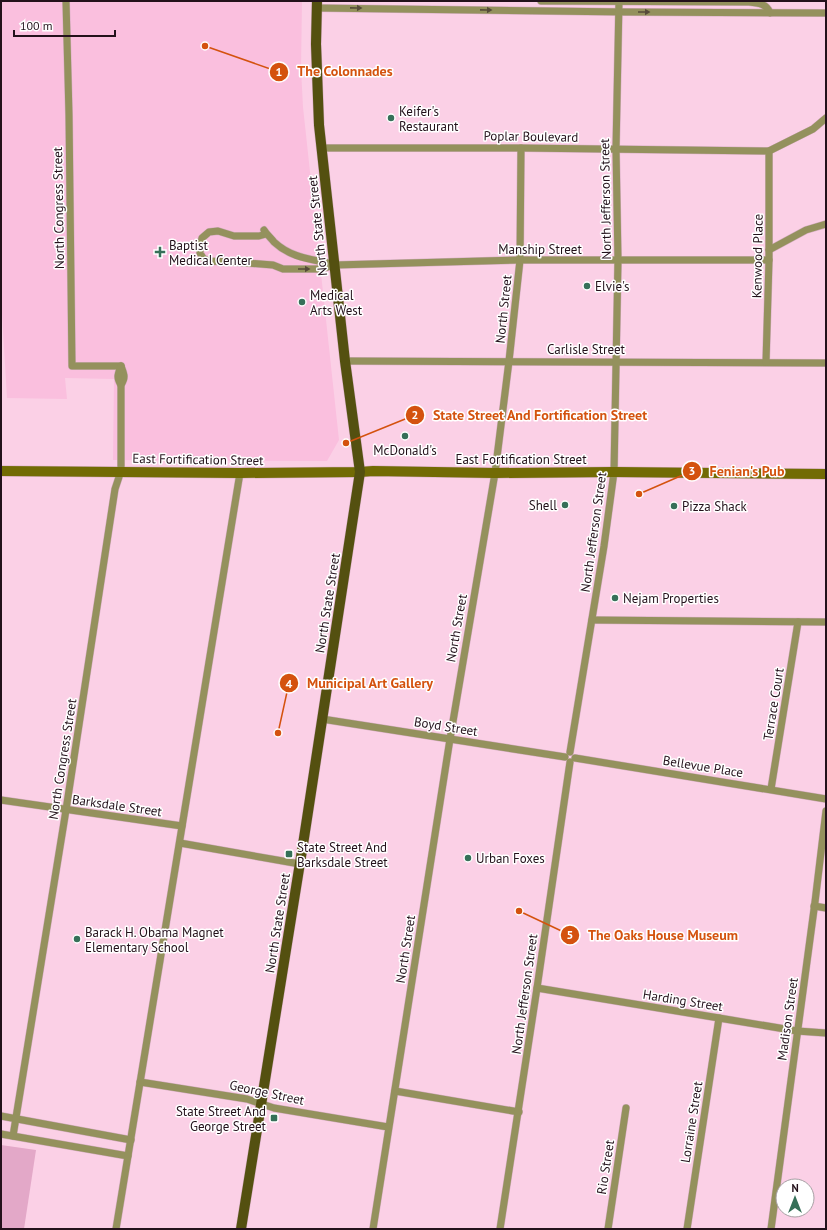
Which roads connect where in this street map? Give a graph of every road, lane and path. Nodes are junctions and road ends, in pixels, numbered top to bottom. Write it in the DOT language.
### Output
graph roads {
  1 [pos="66,1"];
  2 [pos="541,1"];
  3 [pos="619,1"];
  4 [pos="317,5"];
  5 [pos="619,12"];
  6 [pos="770,13"];
  7 [pos="826,13"];
  8 [pos="826,118"];
  9 [pos="322,148"];
  10 [pos="521,148"];
  11 [pos="616,149"];
  12 [pos="769,151"];
  13 [pos="826,224"];
  14 [pos="769,250"];
  15 [pos="520,260"];
  16 [pos="618,260"];
  17 [pos="769,260"];
  18 [pos="335,265"];
  19 [pos="345,361"];
  20 [pos="509,361"];
  21 [pos="617,362"];
  22 [pos="766,362"];
  23 [pos="826,363"];
  24 [pos="1,464"];
  25 [pos="1,471"];
  26 [pos="121,471"];
  27 [pos="360,472"];
  28 [pos="614,472"];
  29 [pos="240,473"];
  30 [pos="495,473"];
  31 [pos="1,474"];
  32 [pos="826,474"];
  33 [pos="592,620"];
  34 [pos="798,622"];
  35 [pos="826,622"];
  36 [pos="322,719"];
  37 [pos="450,738"];
  38 [pos="570,757"];
  39 [pos="772,789"];
  40 [pos="826,798"];
  41 [pos="1,800"];
  42 [pos="66,810"];
  43 [pos="826,811"];
  44 [pos="182,826"];
  45 [pos="180,843"];
  46 [pos="300,864"];
  47 [pos="814,906"];
  48 [pos="826,908"];
  49 [pos="537,988"];
  50 [pos="719,1018"];
  51 [pos="797,1031"];
  52 [pos="826,1033"];
  53 [pos="140,1082"];
  54 [pos="395,1091"];
  55 [pos="261,1104"];
  56 [pos="626,1108"];
  57 [pos="519,1112"];
  58 [pos="1,1116"];
  59 [pos="16,1119"];
  60 [pos="388,1127"];
  61 [pos="1,1134"];
  62 [pos="13,1136"];
  63 [pos="131,1140"];
  64 [pos="128,1156"];
  65 [pos="116,1229"];
  66 [pos="241,1229"];
  67 [pos="372,1229"];
  68 [pos="500,1229"];
  69 [pos="608,1229"];
  70 [pos="687,1229"];
  71 [pos="771,1229"];
  1 -- 26 [label="street, North Congress Street"];
  2 -- 3 [label="street"];
  3 -- 5 [label="street, North Jefferson Street"];
  3 -- 6 [label="street"];
  4 -- 5 [label="street, one-way"];
  4 -- 9 [label="main road, North State Street"];
  5 -- 6 [label="street, one-way"];
  5 -- 11 [label="street, North Jefferson Street"];
  6 -- 7 [label="street"];
  8 -- 12 [label="street, Poplar Boulevard"];
  9 -- 10 [label="street, Poplar Boulevard"];
  9 -- 18 [label="main road, North State Street"];
  10 -- 11 [label="street, Poplar Boulevard"];
  10 -- 15 [label="street, North Street"];
  11 -- 12 [label="street, Poplar Boulevard"];
  11 -- 16 [label="street, North Jefferson Street"];
  12 -- 14 [label="street, Kenwood Place"];
  13 -- 14 [label="street"];
  14 -- 17 [label="street, Kenwood Place"];
  15 -- 16 [label="street, Manship Street"];
  15 -- 18 [label="street, Manship Street"];
  15 -- 20 [label="street, North Street"];
  16 -- 17 [label="street, Manship Street"];
  16 -- 21 [label="street, North Jefferson Street"];
  17 -- 22 [label="street, Kenwood Place"];
  18 -- 18 [label="street, Manship Street, one-way"];
  18 -- 19 [label="main road, North State Street"];
  19 -- 20 [label="street, Carlisle Street"];
  19 -- 27 [label="main road, North State Street"];
  20 -- 21 [label="street, Carlisle Street"];
  20 -- 30 [label="street, North Street"];
  21 -- 22 [label="street, Carlisle Street"];
  21 -- 28 [label="street, North Jefferson Street"];
  22 -- 23 [label="street, Carlisle Street"];
  24 -- 25 [label="street"];
  25 -- 26 [label="street, East Fortification Street"];
  25 -- 31 [label="street"];
  26 -- 29 [label="street, East Fortification Street"];
  26 -- 42 [label="street, North Congress Street"];
  27 -- 29 [label="street, East Fortification Street"];
  27 -- 30 [label="street, East Fortification Street"];
  27 -- 36 [label="main road, North State Street"];
  28 -- 30 [label="street, East Fortification Street"];
  28 -- 32 [label="street, East Fortification Street"];
  28 -- 33 [label="street, North Jefferson Street"];
  29 -- 44 [label="street"];
  30 -- 37 [label="street, North Street"];
  33 -- 34 [label="street"];
  33 -- 38 [label="street, North Jefferson Street"];
  34 -- 35 [label="street"];
  34 -- 39 [label="street, Terrace Court"];
  36 -- 37 [label="street, Boyd Street"];
  36 -- 46 [label="main road, North State Street"];
  37 -- 38 [label="street, Boyd Street"];
  37 -- 54 [label="street, North Street"];
  38 -- 39 [label="street, Bellevue Place"];
  38 -- 49 [label="street, North Jefferson Street"];
  39 -- 40 [label="street, Bellevue Place"];
  41 -- 42 [label="street, Barksdale Street"];
  42 -- 44 [label="street, Barksdale Street"];
  42 -- 59 [label="street, North Congress Street"];
  43 -- 47 [label="street, Madison Street"];
  44 -- 45 [label="street"];
  45 -- 46 [label="street"];
  45 -- 53 [label="street"];
  46 -- 55 [label="main road, North State Street"];
  47 -- 48 [label="street"];
  47 -- 51 [label="street, Madison Street"];
  49 -- 50 [label="street, Harding Street"];
  49 -- 57 [label="street, North Jefferson Street"];
  50 -- 51 [label="street, Harding Street"];
  50 -- 70 [label="street, Lorraine Street"];
  51 -- 52 [label="street, Harding Street"];
  51 -- 71 [label="street, Madison Street"];
  53 -- 55 [label="street, George Street"];
  53 -- 63 [label="street"];
  54 -- 57 [label="street"];
  54 -- 60 [label="street, North Street"];
  55 -- 60 [label="street, George Street"];
  55 -- 66 [label="main road, North State Street"];
  56 -- 69 [label="street, Rio Street"];
  57 -- 68 [label="street, North Jefferson Street"];
  58 -- 59 [label="street"];
  59 -- 62 [label="street, North Congress Street"];
  59 -- 63 [label="street"];
  60 -- 67 [label="street, North Street"];
  61 -- 62 [label="street"];
  62 -- 64 [label="street"];
  63 -- 64 [label="street"];
  64 -- 65 [label="street"];
}
